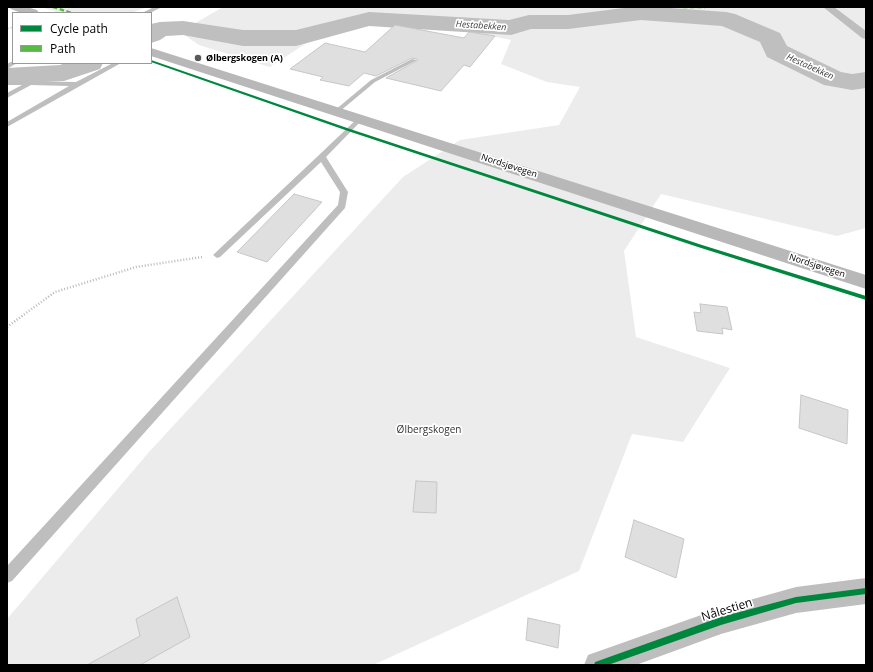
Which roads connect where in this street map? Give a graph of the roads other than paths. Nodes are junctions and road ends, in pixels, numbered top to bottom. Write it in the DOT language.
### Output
graph roads {
  1 [pos="15,7"];
  2 [pos="159,7"];
  3 [pos="828,7"];
  4 [pos="30,12"];
  5 [pos="147,12"];
  6 [pos="866,36"];
  7 [pos="152,52"];
  8 [pos="414,60"];
  9 [pos="116,64"];
  10 [pos="7,83"];
  11 [pos="30,83"];
  12 [pos="77,84"];
  13 [pos="7,96"];
  14 [pos="337,111"];
  15 [pos="361,118"];
  16 [pos="7,125"];
  17 [pos="322,157"];
  18 [pos="216,255"];
  19 [pos="866,282"];
  20 [pos="7,576"];
  21 [pos="866,591"];
  22 [pos="598,665"];
  1 -- 4 [label="main road"];
  2 -- 5 [label="lane"];
  3 -- 6 [label="street"];
  7 -- 14 [label="main road, Nordsjøvegen"];
  8 -- 14 [label="lane"];
  9 -- 12 [label="lane"];
  10 -- 11 [label="lane"];
  11 -- 12 [label="lane"];
  11 -- 13 [label="lane"];
  12 -- 16 [label="lane"];
  14 -- 15 [label="main road, Nordsjøvegen"];
  15 -- 17 [label="lane"];
  15 -- 19 [label="main road, Nordsjøvegen"];
  17 -- 18 [label="lane"];
  17 -- 20 [label="lane"];
  21 -- 22 [label="street, Nålestien"];
}
